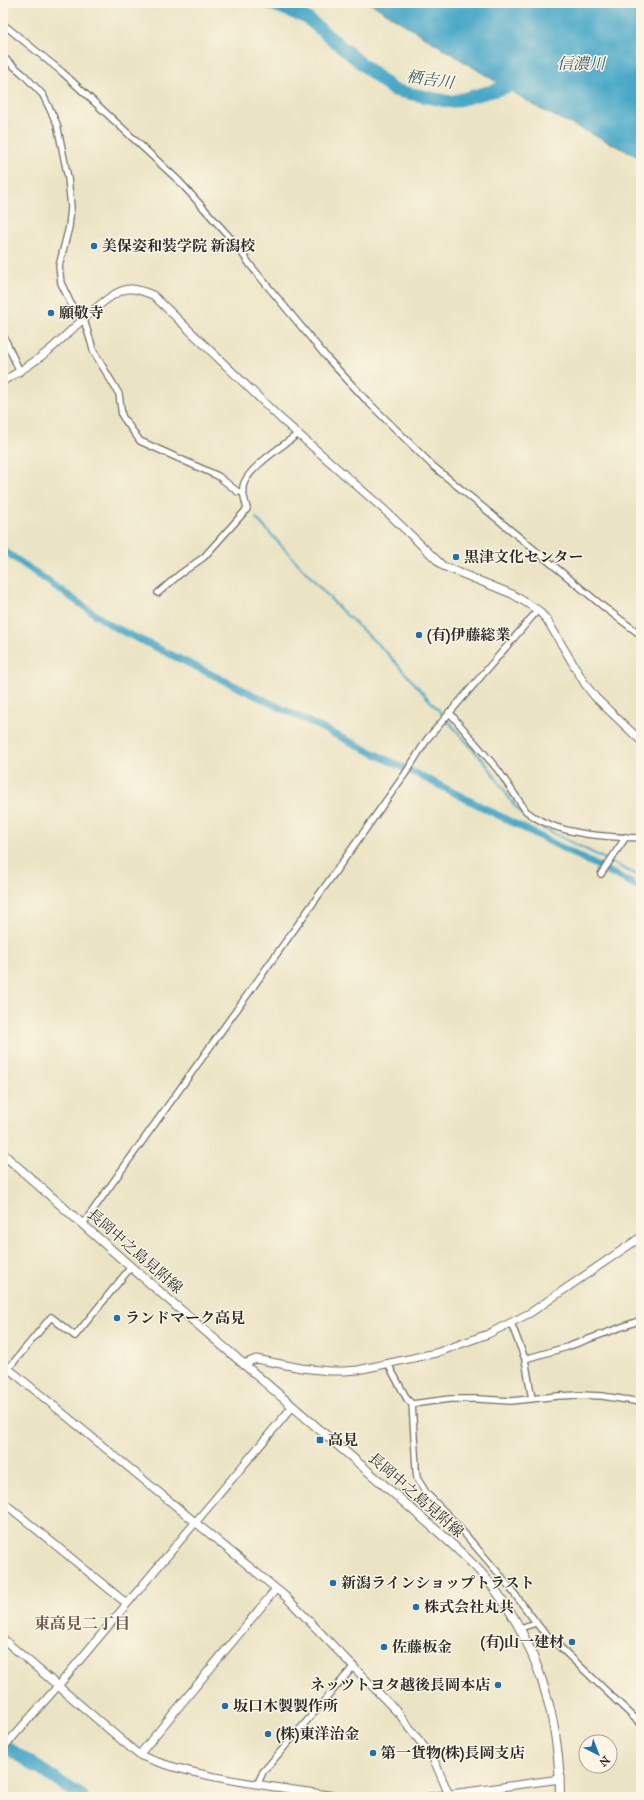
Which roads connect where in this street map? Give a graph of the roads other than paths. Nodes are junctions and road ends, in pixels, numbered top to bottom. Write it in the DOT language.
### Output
graph roads {
  1 [pos="3,24"];
  2 [pos="3,58"];
  3 [pos="84,320"];
  4 [pos="3,335"];
  5 [pos="20,372"];
  6 [pos="3,381"];
  7 [pos="298,434"];
  8 [pos="243,492"];
  9 [pos="158,594"];
  10 [pos="538,610"];
  11 [pos="641,634"];
  12 [pos="449,712"];
  13 [pos="641,741"];
  14 [pos="626,837"];
  15 [pos="641,838"];
  16 [pos="601,874"];
  17 [pos="3,1154"];
  18 [pos="83,1224"];
  19 [pos="641,1237"];
  20 [pos="131,1267"];
  21 [pos="641,1320"];
  22 [pos="511,1323"];
  23 [pos="525,1359"];
  24 [pos="244,1364"];
  25 [pos="388,1364"];
  26 [pos="6,1366"];
  27 [pos="532,1399"];
  28 [pos="641,1402"];
  29 [pos="412,1404"];
  30 [pos="293,1406"];
  31 [pos="3,1502"];
  32 [pos="195,1522"];
  33 [pos="276,1589"];
  34 [pos="126,1603"];
  35 [pos="536,1623"];
  36 [pos="520,1628"];
  37 [pos="3,1639"];
  38 [pos="354,1666"];
  39 [pos="58,1686"];
  40 [pos="641,1724"];
  41 [pos="3,1748"];
  42 [pos="139,1755"];
  43 [pos="560,1779"];
  44 [pos="258,1783"];
  45 [pos="450,1795"];
  46 [pos="341,1797"];
  47 [pos="428,1797"];
  48 [pos="560,1797"];
  1 -- 11 [label="street"];
  2 -- 3 [label="street"];
  3 -- 5 [label="street"];
  3 -- 7 [label="street"];
  3 -- 8 [label="street"];
  4 -- 5 [label="street"];
  5 -- 6 [label="street"];
  7 -- 8 [label="street"];
  7 -- 10 [label="street"];
  8 -- 9 [label="street"];
  10 -- 12 [label="street"];
  10 -- 13 [label="street"];
  12 -- 14 [label="street"];
  12 -- 18 [label="street"];
  14 -- 15 [label="street"];
  14 -- 16 [label="street"];
  17 -- 18 [label="main road, 長岡中之島見附線"];
  18 -- 20 [label="main road, 長岡中之島見附線"];
  19 -- 22 [label="street"];
  20 -- 24 [label="main road, 長岡中之島見附線"];
  20 -- 26 [label="street"];
  21 -- 23 [label="street"];
  22 -- 23 [label="street"];
  22 -- 25 [label="street"];
  23 -- 27 [label="street"];
  24 -- 25 [label="street"];
  24 -- 30 [label="main road, 長岡中之島見附線"];
  25 -- 29 [label="street"];
  26 -- 32 [label="street"];
  27 -- 28 [label="street"];
  27 -- 29 [label="street"];
  29 -- 35 [label="street"];
  30 -- 32 [label="street"];
  30 -- 36 [label="main road, 長岡中之島見附線"];
  31 -- 34 [label="street"];
  32 -- 33 [label="street"];
  32 -- 34 [label="street"];
  33 -- 38 [label="street"];
  33 -- 42 [label="street"];
  34 -- 39 [label="street"];
  35 -- 36 [label="street"];
  35 -- 40 [label="street"];
  36 -- 43 [label="main road, 長岡中之島見附線"];
  37 -- 39 [label="street"];
  38 -- 44 [label="street"];
  38 -- 45 [label="street"];
  39 -- 41 [label="street"];
  39 -- 42 [label="street"];
  42 -- 44 [label="street"];
  43 -- 45 [label="street"];
  43 -- 48 [label="main road, 長岡中之島見附線"];
  44 -- 46 [label="street"];
  45 -- 47 [label="street"];
}
